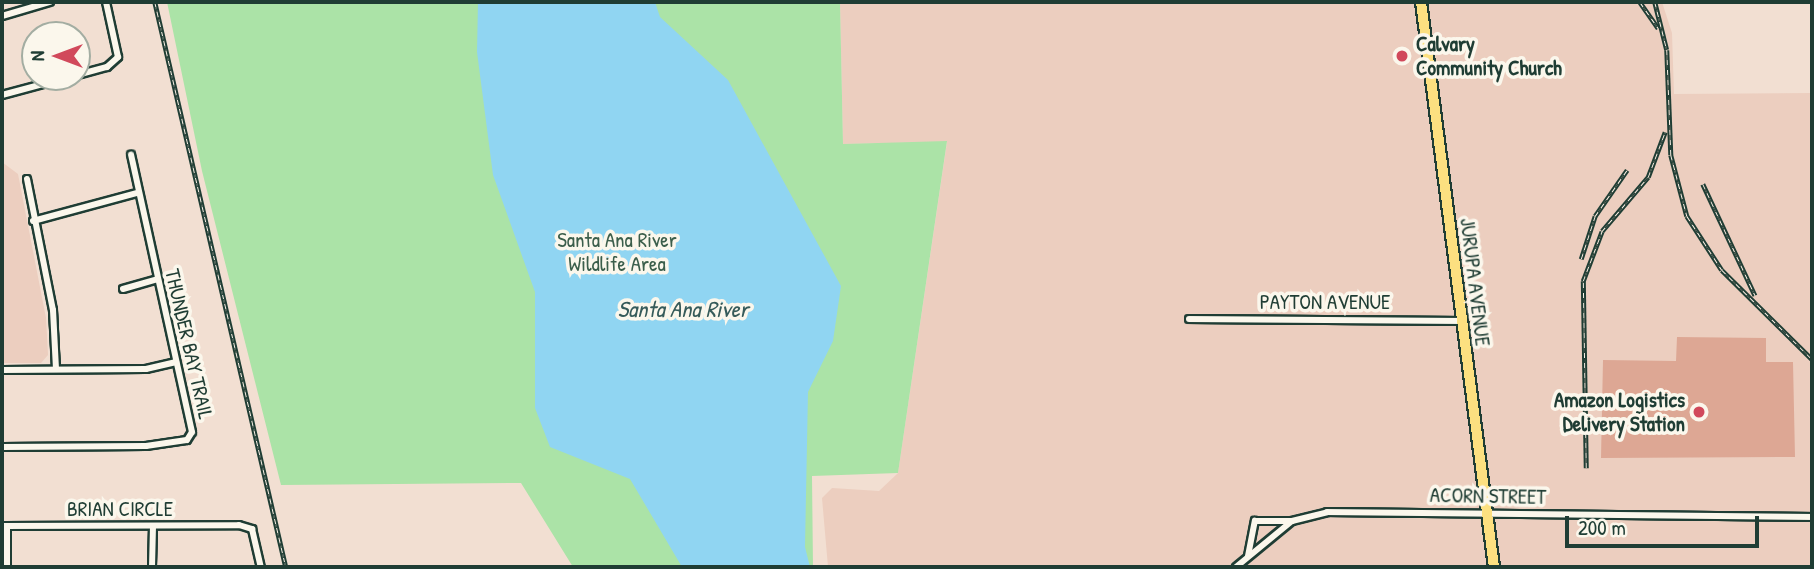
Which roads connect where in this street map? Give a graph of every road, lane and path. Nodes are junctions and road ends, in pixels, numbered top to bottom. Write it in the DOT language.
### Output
graph roads {
  1 [pos="50,2"];
  2 [pos="106,2"];
  3 [pos="1421,2"];
  4 [pos="2,16"];
  5 [pos="91,71"];
  6 [pos="21,90"];
  7 [pos="2,95"];
  8 [pos="131,155"];
  9 [pos="27,179"];
  10 [pos="137,193"];
  11 [pos="33,221"];
  12 [pos="157,279"];
  13 [pos="123,289"];
  14 [pos="1189,319"];
  15 [pos="1461,321"];
  16 [pos="176,362"];
  17 [pos="56,369"];
  18 [pos="2,370"];
  19 [pos="2,447"];
  20 [pos="1484,514"];
  21 [pos="1812,517"];
  22 [pos="1292,522"];
  23 [pos="4,526"];
  24 [pos="153,526"];
  25 [pos="1248,556"];
  26 [pos="7,567"];
  27 [pos="152,567"];
  28 [pos="261,567"];
  29 [pos="1236,567"];
  30 [pos="1494,567"];
  1 -- 4 [label="street"];
  2 -- 5 [label="street"];
  3 -- 15 [label="main road, JURUPA AVENUE"];
  6 -- 7 [label="street"];
  8 -- 10 [label="street, THUNDER BAY TRAIL"];
  9 -- 11 [label="street"];
  10 -- 11 [label="street"];
  10 -- 12 [label="street, THUNDER BAY TRAIL"];
  11 -- 17 [label="street"];
  12 -- 13 [label="street"];
  12 -- 16 [label="street, THUNDER BAY TRAIL"];
  14 -- 15 [label="street, PAYTON AVENUE"];
  15 -- 20 [label="main road, JURUPA AVENUE"];
  16 -- 17 [label="street"];
  16 -- 19 [label="street, THUNDER BAY TRAIL"];
  17 -- 18 [label="street"];
  20 -- 21 [label="street, ACORN STREET"];
  20 -- 22 [label="street, ACORN STREET"];
  20 -- 30 [label="main road, JURUPA AVENUE"];
  22 -- 25 [label="street, ACORN STREET"];
  22 -- 25 [label="street, ACORN STREET"];
  23 -- 24 [label="street, BRIAN CIRCLE"];
  23 -- 26 [label="street"];
  24 -- 27 [label="street"];
  24 -- 28 [label="street, BRIAN CIRCLE"];
  25 -- 29 [label="street, ACORN STREET"];
}
